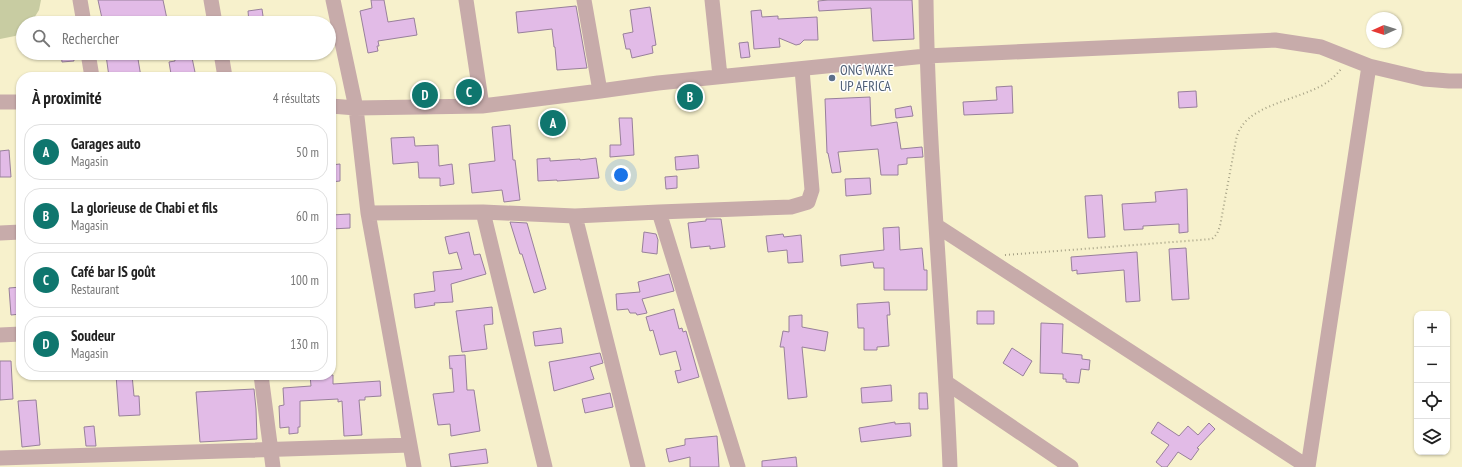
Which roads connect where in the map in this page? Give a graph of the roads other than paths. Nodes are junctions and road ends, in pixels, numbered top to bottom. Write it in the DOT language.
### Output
graph roads {
  1 [pos="80,0"];
  2 [pos="211,0"];
  3 [pos="333,0"];
  4 [pos="466,0"];
  5 [pos="584,0"];
  6 [pos="712,0"];
  7 [pos="926,0"];
  8 [pos="83,16"];
  9 [pos="214,16"];
  10 [pos="926,56"];
  11 [pos="89,60"];
  12 [pos="222,60"];
  13 [pos="1369,66"];
  14 [pos="802,69"];
  15 [pos="91,72"];
  16 [pos="224,72"];
  17 [pos="720,76"];
  18 [pos="1462,80"];
  19 [pos="600,91"];
  20 [pos="0,102"];
  21 [pos="16,102"];
  22 [pos="336,106"];
  23 [pos="482,106"];
  24 [pos="356,108"];
  25 [pos="483,212"];
  26 [pos="659,212"];
  27 [pos="368,213"];
  28 [pos="575,216"];
  29 [pos="936,226"];
  30 [pos="16,232"];
  31 [pos="0,233"];
  32 [pos="16,334"];
  33 [pos="0,335"];
  34 [pos="262,380"];
  35 [pos="946,383"];
  36 [pos="410,445"];
  37 [pos="270,449"];
  38 [pos="0,458"];
  39 [pos="1070,466"];
  40 [pos="273,467"];
  41 [pos="414,467"];
  42 [pos="545,467"];
  43 [pos="638,467"];
  44 [pos="738,467"];
  45 [pos="950,467"];
  46 [pos="1308,467"];
  1 -- 8 [label="street"];
  2 -- 9 [label="street"];
  3 -- 24 [label="street"];
  4 -- 23 [label="street"];
  5 -- 19 [label="street"];
  6 -- 17 [label="street"];
  7 -- 10 [label="street"];
  10 -- 13 [label="street"];
  10 -- 14 [label="street"];
  10 -- 29 [label="street"];
  11 -- 15 [label="street"];
  12 -- 16 [label="street"];
  13 -- 18 [label="street"];
  13 -- 46 [label="street"];
  14 -- 17 [label="street"];
  14 -- 26 [label="street"];
  17 -- 19 [label="street"];
  19 -- 23 [label="street"];
  20 -- 21 [label="street"];
  22 -- 24 [label="street"];
  23 -- 24 [label="street"];
  24 -- 27 [label="street"];
  25 -- 27 [label="street"];
  25 -- 28 [label="street"];
  25 -- 42 [label="street"];
  26 -- 28 [label="street"];
  26 -- 44 [label="street"];
  27 -- 36 [label="street"];
  28 -- 43 [label="street"];
  29 -- 35 [label="street"];
  29 -- 46 [label="street"];
  30 -- 31 [label="street"];
  32 -- 33 [label="street"];
  34 -- 37 [label="street"];
  35 -- 39 [label="street"];
  35 -- 45 [label="street"];
  36 -- 37 [label="street"];
  36 -- 41 [label="street"];
  37 -- 38 [label="street"];
  37 -- 40 [label="street"];
}
